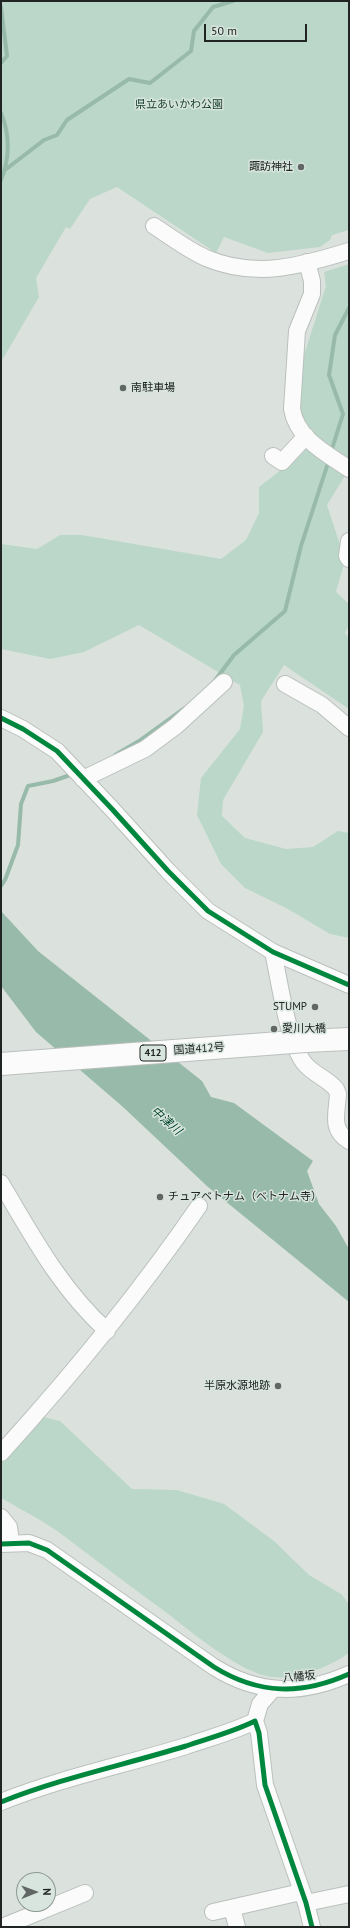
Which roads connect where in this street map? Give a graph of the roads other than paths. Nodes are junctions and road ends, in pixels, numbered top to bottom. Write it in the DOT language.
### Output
graph roads {
  1 [pos="154,226"];
  2 [pos="349,251"];
  3 [pos="308,262"];
  4 [pos="306,436"];
  5 [pos="273,456"];
  6 [pos="349,469"];
  7 [pos="349,541"];
  8 [pos="349,559"];
  9 [pos="224,682"];
  10 [pos="284,684"];
  11 [pos="1,718"];
  12 [pos="349,728"];
  13 [pos="83,779"];
  14 [pos="273,952"];
  15 [pos="349,985"];
  16 [pos="349,1039"];
  17 [pos="1,1064"];
  18 [pos="349,1141"];
  19 [pos="1,1183"];
  20 [pos="199,1206"];
  21 [pos="107,1331"];
  22 [pos="1,1454"];
  23 [pos="1,1517"];
  24 [pos="6,1543"];
  25 [pos="349,1674"];
  26 [pos="273,1689"];
  27 [pos="255,1721"];
  28 [pos="1,1802"];
  29 [pos="85,1893"];
  30 [pos="349,1894"];
  31 [pos="303,1898"];
  32 [pos="232,1908"];
  33 [pos="213,1912"];
  34 [pos="2,1927"];
  35 [pos="237,1927"];
  36 [pos="312,1927"];
  1 -- 3 [label="street"];
  2 -- 3 [label="street"];
  3 -- 4 [label="street"];
  4 -- 5 [label="street"];
  4 -- 6 [label="street"];
  7 -- 8 [label="street"];
  9 -- 13 [label="street"];
  10 -- 12 [label="street"];
  11 -- 13 [label="street"];
  13 -- 14 [label="street"];
  14 -- 15 [label="street"];
  14 -- 18 [label="street"];
  16 -- 17 [label="highway, 国道412号 / 412, bridge"];
  19 -- 21 [label="street"];
  20 -- 21 [label="street"];
  21 -- 22 [label="street"];
  23 -- 24 [label="street"];
  24 -- 26 [label="street, 八幡坂"];
  25 -- 26 [label="street, 八幡坂"];
  26 -- 27 [label="street"];
  27 -- 28 [label="street"];
  27 -- 31 [label="street"];
  29 -- 34 [label="street"];
  30 -- 31 [label="street"];
  31 -- 32 [label="street"];
  31 -- 36 [label="street"];
  32 -- 33 [label="street"];
  32 -- 35 [label="street"];
}
